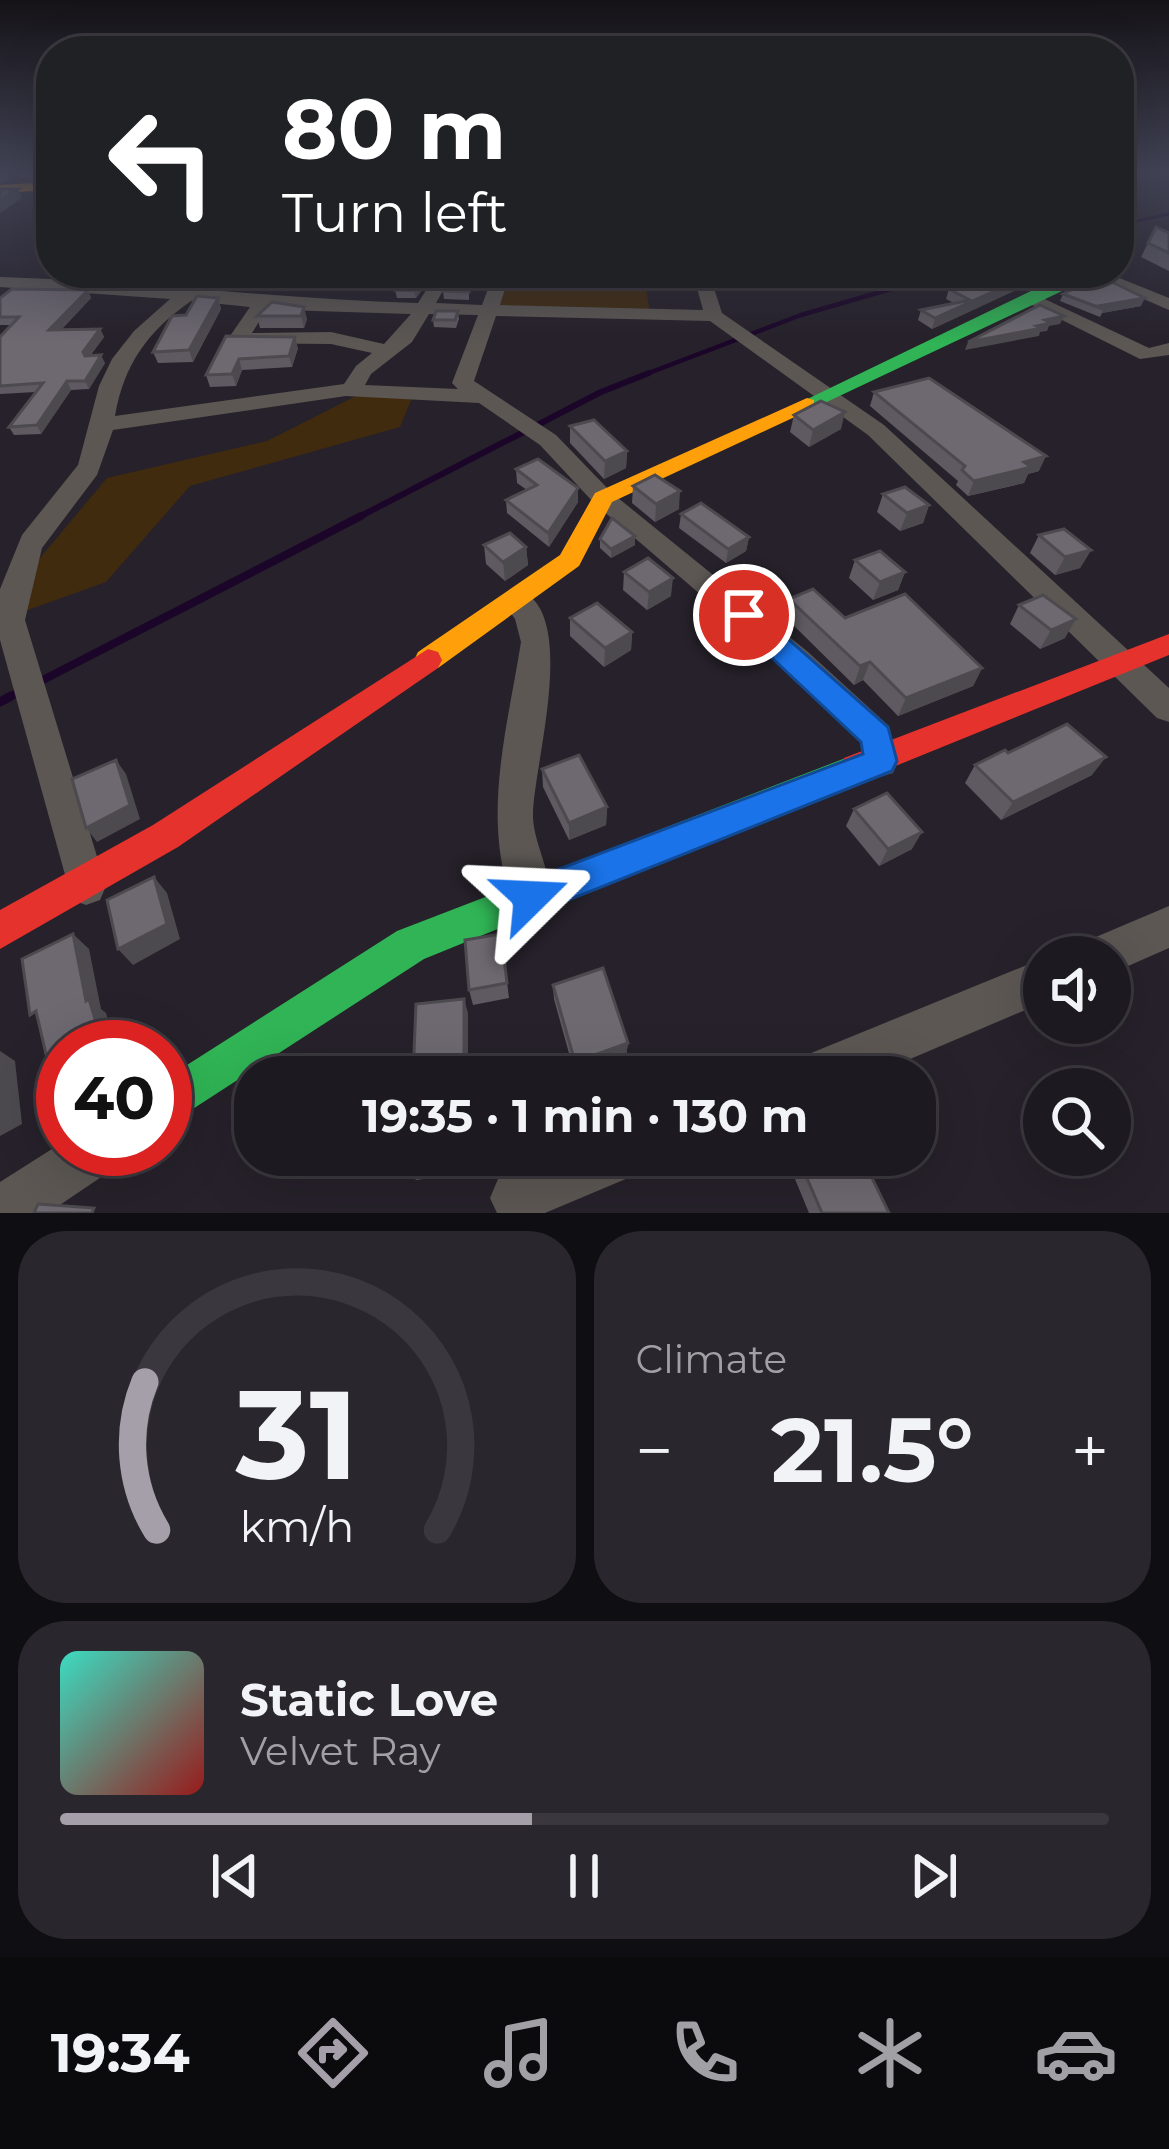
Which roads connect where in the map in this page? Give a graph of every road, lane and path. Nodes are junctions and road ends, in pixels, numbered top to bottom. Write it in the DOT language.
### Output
graph roads {
  1 [pos="0,282"];
  2 [pos="36,285"];
  3 [pos="80,288"];
  4 [pos="437,288"];
  5 [pos="498,288"];
  6 [pos="706,288"];
  7 [pos="1057,288"];
  8 [pos="1128,288"];
  9 [pos="187,296"];
  10 [pos="1034,299"];
  11 [pos="262,303"];
  12 [pos="1169,305"];
  13 [pos="427,308"];
  14 [pos="490,310"];
  15 [pos="714,316"];
  16 [pos="1169,349"];
  17 [pos="388,351"];
  18 [pos="351,390"];
  19 [pos="827,395"];
  20 [pos="478,397"];
  21 [pos="103,425"];
  22 [pos="603,498"];
  23 [pos="516,598"];
  24 [pos="1169,644"];
  25 [pos="1124,664"];
  26 [pos="1169,709"];
  27 [pos="880,761"];
  28 [pos="86,886"];
  29 [pos="531,897"];
  30 [pos="1169,927"];
  31 [pos="0,930"];
  32 [pos="1131,943"];
  33 [pos="1023,989"];
  34 [pos="862,1056"];
  35 [pos="192,1087"];
  36 [pos="57,1176"];
  37 [pos="571,1176"];
  38 [pos="517,1198"];
  39 [pos="1,1213"];
  1 -- 2 [label="street"];
  3 -- 9 [label="street"];
  4 -- 13 [label="street"];
  5 -- 14 [label="street"];
  6 -- 15 [label="street"];
  7 -- 10 [label="street"];
  8 -- 12 [label="street"];
  9 -- 11 [label="street"];
  9 -- 21 [label="street"];
  10 -- 16 [label="street"];
  10 -- 19 [label="street"];
  11 -- 13 [label="street"];
  11 -- 17 [label="street"];
  13 -- 14 [label="street"];
  13 -- 17 [label="street"];
  14 -- 15 [label="street"];
  14 -- 20 [label="street"];
  15 -- 19 [label="street"];
  17 -- 18 [label="street"];
  18 -- 20 [label="street"];
  18 -- 21 [label="street"];
  19 -- 22 [label="street"];
  19 -- 25 [label="street"];
  20 -- 22 [label="street"];
  21 -- 28 [label="street"];
  22 -- 23 [label="street"];
  22 -- 27 [label="street"];
  23 -- 28 [label="street"];
  23 -- 29 [label="street"];
  24 -- 25 [label="street"];
  25 -- 26 [label="street"];
  25 -- 27 [label="street"];
  27 -- 29 [label="street"];
  28 -- 31 [label="street"];
  29 -- 35 [label="street"];
  30 -- 32 [label="street"];
  33 -- 34 [label="street"];
  36 -- 39 [label="street"];
  37 -- 38 [label="street"];
}
